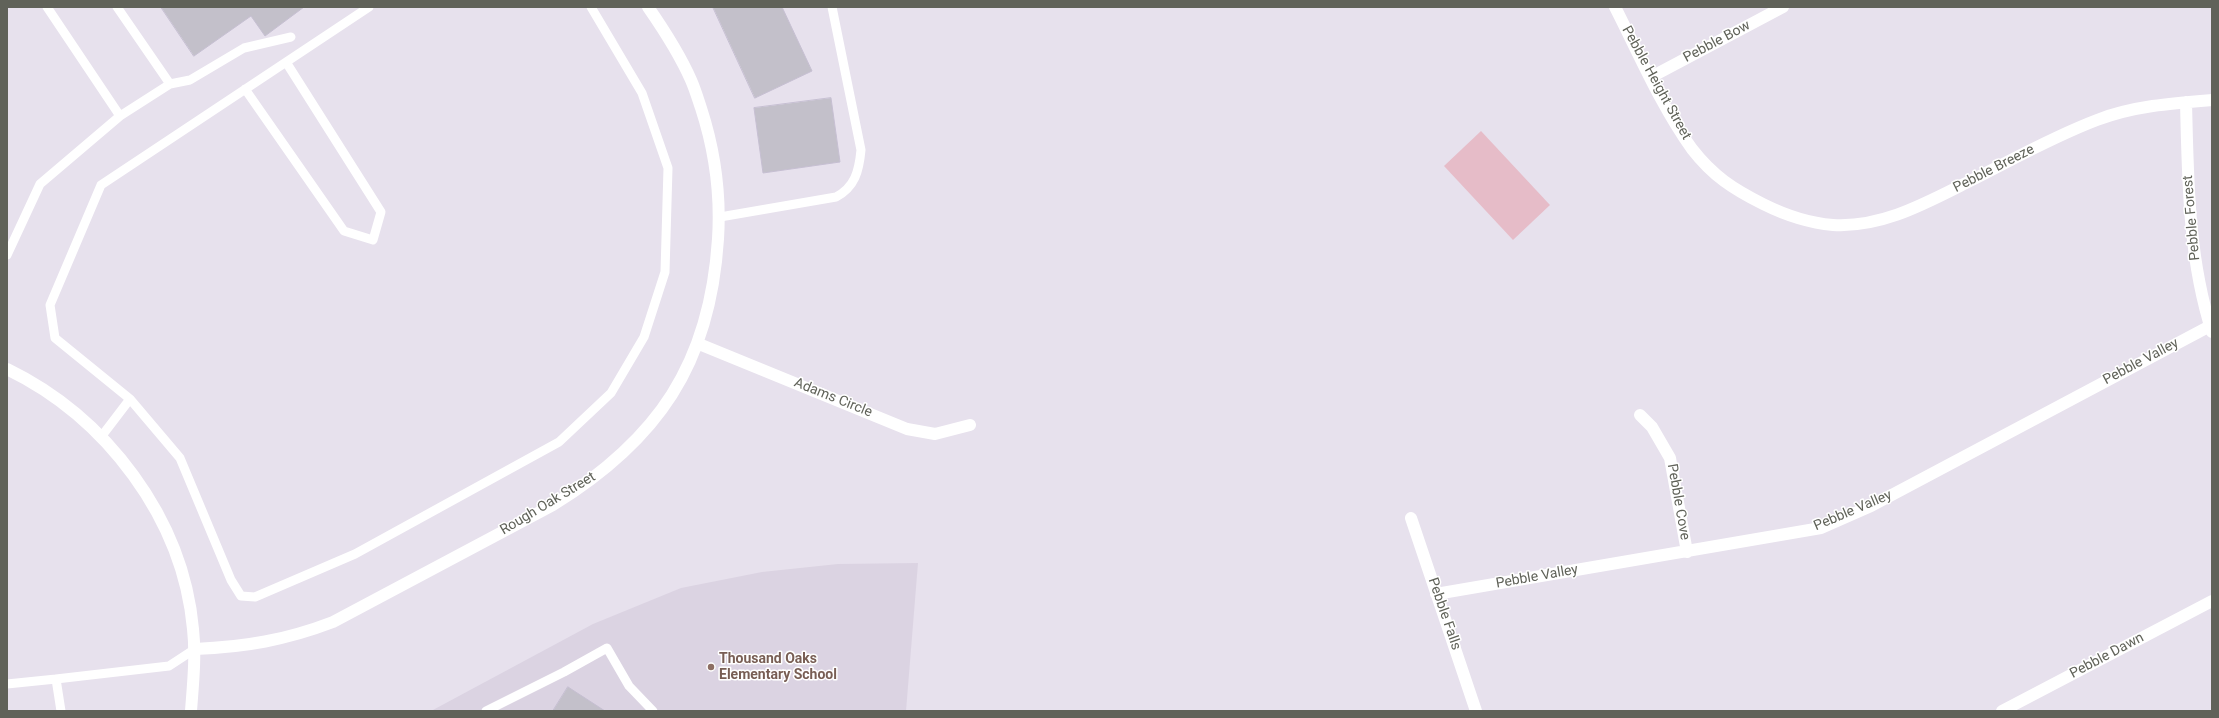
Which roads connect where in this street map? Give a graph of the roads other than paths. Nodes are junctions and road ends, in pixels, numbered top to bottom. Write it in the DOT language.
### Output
graph roads {
  1 [pos="47,7"];
  2 [pos="117,7"];
  3 [pos="369,7"];
  4 [pos="591,7"];
  5 [pos="648,7"];
  6 [pos="832,7"];
  7 [pos="1615,7"];
  8 [pos="1783,7"];
  9 [pos="291,37"];
  10 [pos="286,62"];
  11 [pos="1651,77"];
  12 [pos="170,84"];
  13 [pos="245,89"];
  14 [pos="2212,100"];
  15 [pos="2186,102"];
  16 [pos="120,116"];
  17 [pos="1777,211"];
  18 [pos="720,217"];
  19 [pos="7,256"];
  20 [pos="2211,329"];
  21 [pos="699,344"];
  22 [pos="7,369"];
  23 [pos="130,399"];
  24 [pos="1640,415"];
  25 [pos="970,425"];
  26 [pos="101,437"];
  27 [pos="1411,518"];
  28 [pos="1687,552"];
  29 [pos="1436,594"];
  30 [pos="2212,601"];
  31 [pos="195,650"];
  32 [pos="56,679"];
  33 [pos="7,684"];
  34 [pos="61,711"];
  35 [pos="191,711"];
  36 [pos="486,711"];
  37 [pos="653,711"];
  38 [pos="1476,711"];
  39 [pos="2002,711"];
  1 -- 16 [label="lane"];
  2 -- 12 [label="lane"];
  3 -- 10 [label="lane"];
  4 -- 23 [label="lane"];
  5 -- 18 [label="street, Rough Oak Street"];
  6 -- 18 [label="lane"];
  7 -- 11 [label="street, Pebble Height Street"];
  8 -- 11 [label="street, Pebble Bow"];
  9 -- 12 [label="lane"];
  10 -- 13 [label="lane"];
  10 -- 13 [label="lane"];
  11 -- 17 [label="street, Pebble Height Street"];
  12 -- 16 [label="lane"];
  13 -- 23 [label="lane"];
  14 -- 15 [label="street, Pebble Breeze"];
  15 -- 17 [label="street, Pebble Breeze"];
  15 -- 20 [label="street, Pebble Forest"];
  16 -- 19 [label="lane"];
  18 -- 21 [label="street, Rough Oak Street"];
  20 -- 28 [label="street, Pebble Valley"];
  21 -- 25 [label="street, Adams Circle"];
  21 -- 31 [label="street, Rough Oak Street"];
  22 -- 26 [label="street"];
  23 -- 26 [label="lane"];
  24 -- 28 [label="street, Pebble Cove"];
  26 -- 31 [label="street"];
  27 -- 29 [label="street, Pebble Falls"];
  28 -- 29 [label="street, Pebble Valley"];
  29 -- 38 [label="street, Pebble Falls"];
  30 -- 39 [label="street, Pebble Dawn"];
  31 -- 32 [label="lane"];
  31 -- 35 [label="street"];
  32 -- 33 [label="lane"];
  32 -- 34 [label="lane"];
  36 -- 37 [label="lane"];
}
